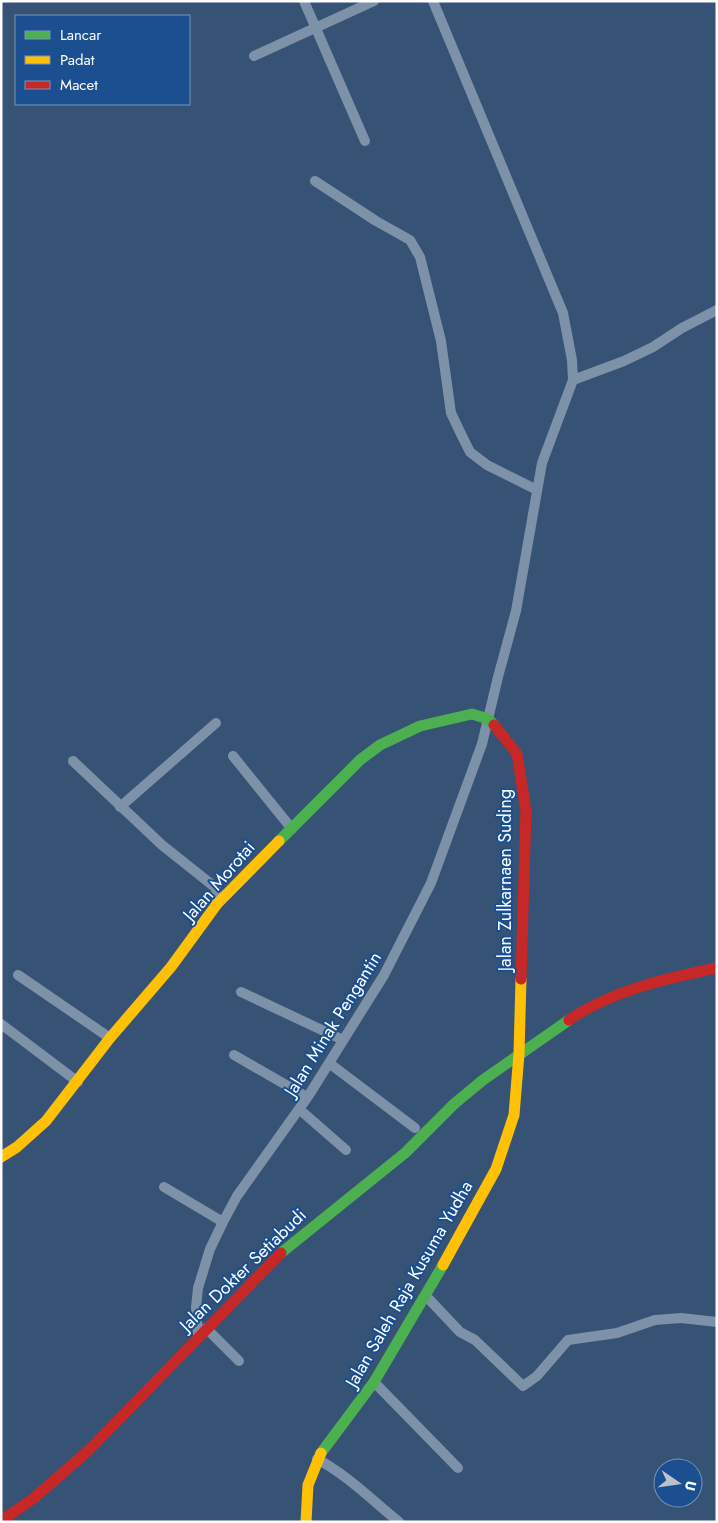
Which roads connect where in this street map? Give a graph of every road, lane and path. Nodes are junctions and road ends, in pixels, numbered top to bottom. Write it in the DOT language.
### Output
graph roads {
  1 [pos="304,1"];
  2 [pos="374,1"];
  3 [pos="433,1"];
  4 [pos="316,28"];
  5 [pos="254,56"];
  6 [pos="365,141"];
  7 [pos="315,180"];
  8 [pos="717,310"];
  9 [pos="573,380"];
  10 [pos="536,490"];
  11 [pos="488,719"];
  12 [pos="216,723"];
  13 [pos="233,756"];
  14 [pos="73,762"];
  15 [pos="120,806"];
  16 [pos="292,828"];
  17 [pos="217,904"];
  18 [pos="717,968"];
  19 [pos="18,975"];
  20 [pos="241,992"];
  21 [pos="1,1024"];
  22 [pos="110,1038"];
  23 [pos="343,1040"];
  24 [pos="519,1054"];
  25 [pos="234,1055"];
  26 [pos="329,1063"];
  27 [pos="78,1082"];
  28 [pos="307,1097"];
  29 [pos="299,1109"];
  30 [pos="416,1128"];
  31 [pos="346,1150"];
  32 [pos="1,1158"];
  33 [pos="164,1187"];
  34 [pos="222,1222"];
  35 [pos="426,1296"];
  36 [pos="717,1322"];
  37 [pos="202,1332"];
  38 [pos="239,1361"];
  39 [pos="374,1382"];
  40 [pos="318,1459"];
  41 [pos="458,1468"];
  42 [pos="1,1521"];
  43 [pos="306,1522"];
  44 [pos="399,1522"];
  1 -- 4 [label="street"];
  2 -- 4 [label="street"];
  3 -- 9 [label="street"];
  4 -- 5 [label="street"];
  4 -- 6 [label="street"];
  7 -- 10 [label="street"];
  8 -- 9 [label="street"];
  9 -- 10 [label="street, Jalan Minak Pengantin"];
  10 -- 11 [label="street, Jalan Minak Pengantin"];
  11 -- 16 [label="street, Jalan Morotai"];
  11 -- 23 [label="street, Jalan Minak Pengantin"];
  11 -- 24 [label="street, Jalan Zulkarnaen Suding"];
  12 -- 15 [label="street"];
  13 -- 16 [label="street"];
  14 -- 15 [label="street"];
  15 -- 17 [label="street"];
  16 -- 17 [label="street, Jalan Morotai"];
  17 -- 22 [label="street, Jalan Morotai"];
  18 -- 24 [label="street, Jalan Dokter Setiabudi"];
  19 -- 22 [label="street"];
  20 -- 23 [label="street"];
  21 -- 27 [label="street"];
  22 -- 27 [label="street, Jalan Morotai"];
  23 -- 26 [label="street, Jalan Minak Pengantin"];
  24 -- 35 [label="street, Jalan Saleh Raja Kusuma Yudha"];
  24 -- 37 [label="street, Jalan Dokter Setiabudi"];
  25 -- 28 [label="street"];
  26 -- 28 [label="street, Jalan Minak Pengantin"];
  26 -- 30 [label="street"];
  27 -- 32 [label="street, Jalan Morotai"];
  28 -- 29 [label="street, Jalan Minak Pengantin"];
  29 -- 31 [label="street"];
  29 -- 34 [label="street, Jalan Minak Pengantin"];
  33 -- 34 [label="street"];
  34 -- 37 [label="street, Jalan Minak Pengantin"];
  35 -- 36 [label="street"];
  35 -- 39 [label="street, Jalan Saleh Raja Kusuma Yudha"];
  37 -- 38 [label="street"];
  37 -- 42 [label="street, Jalan Dokter Setiabudi"];
  39 -- 40 [label="street, Jalan Saleh Raja Kusuma Yudha"];
  39 -- 41 [label="street"];
  40 -- 43 [label="street, Jalan Saleh Raja Kusuma Yudha"];
  40 -- 44 [label="street"];
}
